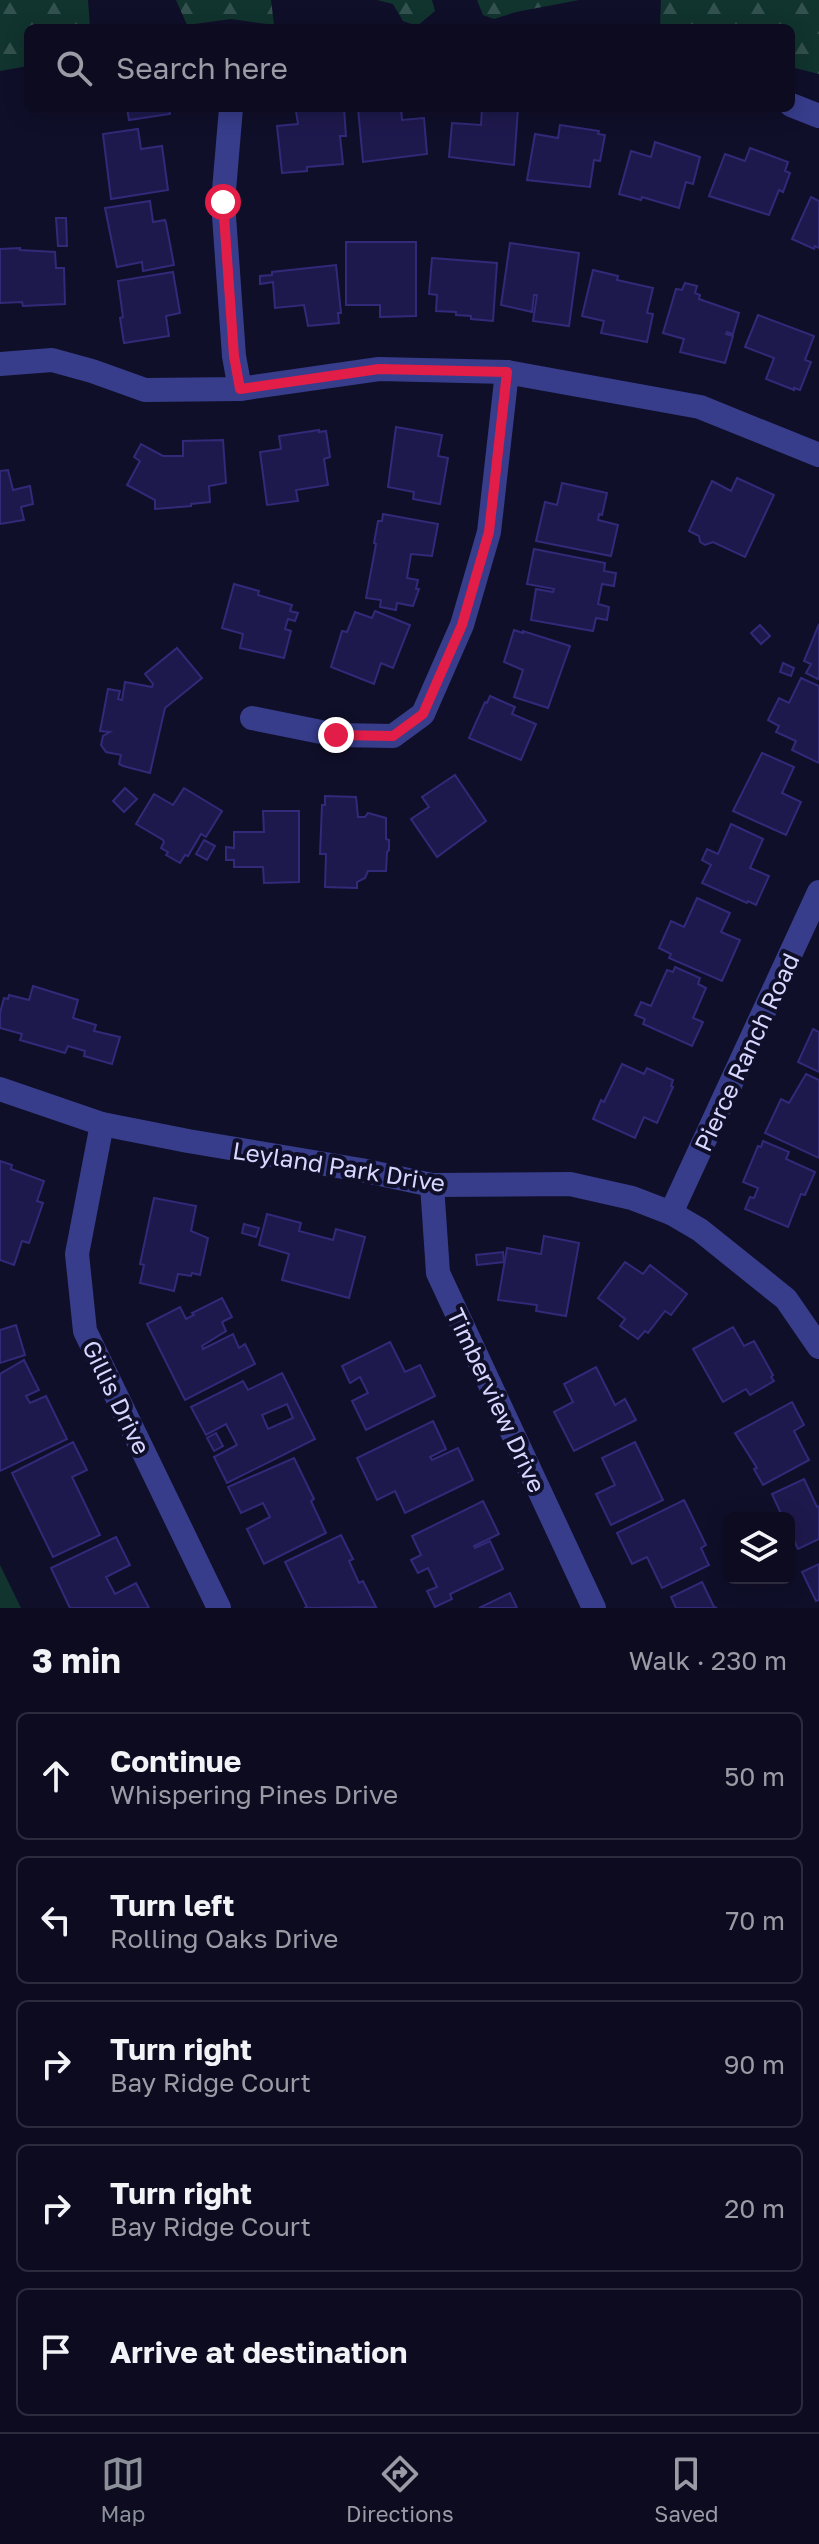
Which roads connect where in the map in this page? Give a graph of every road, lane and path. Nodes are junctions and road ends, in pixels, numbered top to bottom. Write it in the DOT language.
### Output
graph roads {
  1 [pos="795,107"];
  2 [pos="231,112"];
  3 [pos="819,116"];
  4 [pos="0,364"];
  5 [pos="507,372"];
  6 [pos="240,389"];
  7 [pos="819,455"];
  8 [pos="252,718"];
  9 [pos="819,892"];
  10 [pos="0,1089"];
  11 [pos="102,1124"];
  12 [pos="432,1185"];
  13 [pos="671,1213"];
  14 [pos="819,1347"];
  15 [pos="219,1608"];
  16 [pos="594,1608"];
  1 -- 3 [label="street"];
  2 -- 6 [label="street"];
  4 -- 6 [label="street"];
  5 -- 6 [label="street"];
  5 -- 7 [label="street"];
  5 -- 8 [label="street"];
  9 -- 13 [label="street, Pierce Ranch Road"];
  10 -- 11 [label="street, Leyland Park Drive"];
  11 -- 12 [label="street, Leyland Park Drive"];
  11 -- 15 [label="street, Gillis Drive"];
  12 -- 13 [label="street, Leyland Park Drive"];
  12 -- 16 [label="street, Timberview Drive"];
  13 -- 14 [label="street, Leyland Park Drive"];
}
